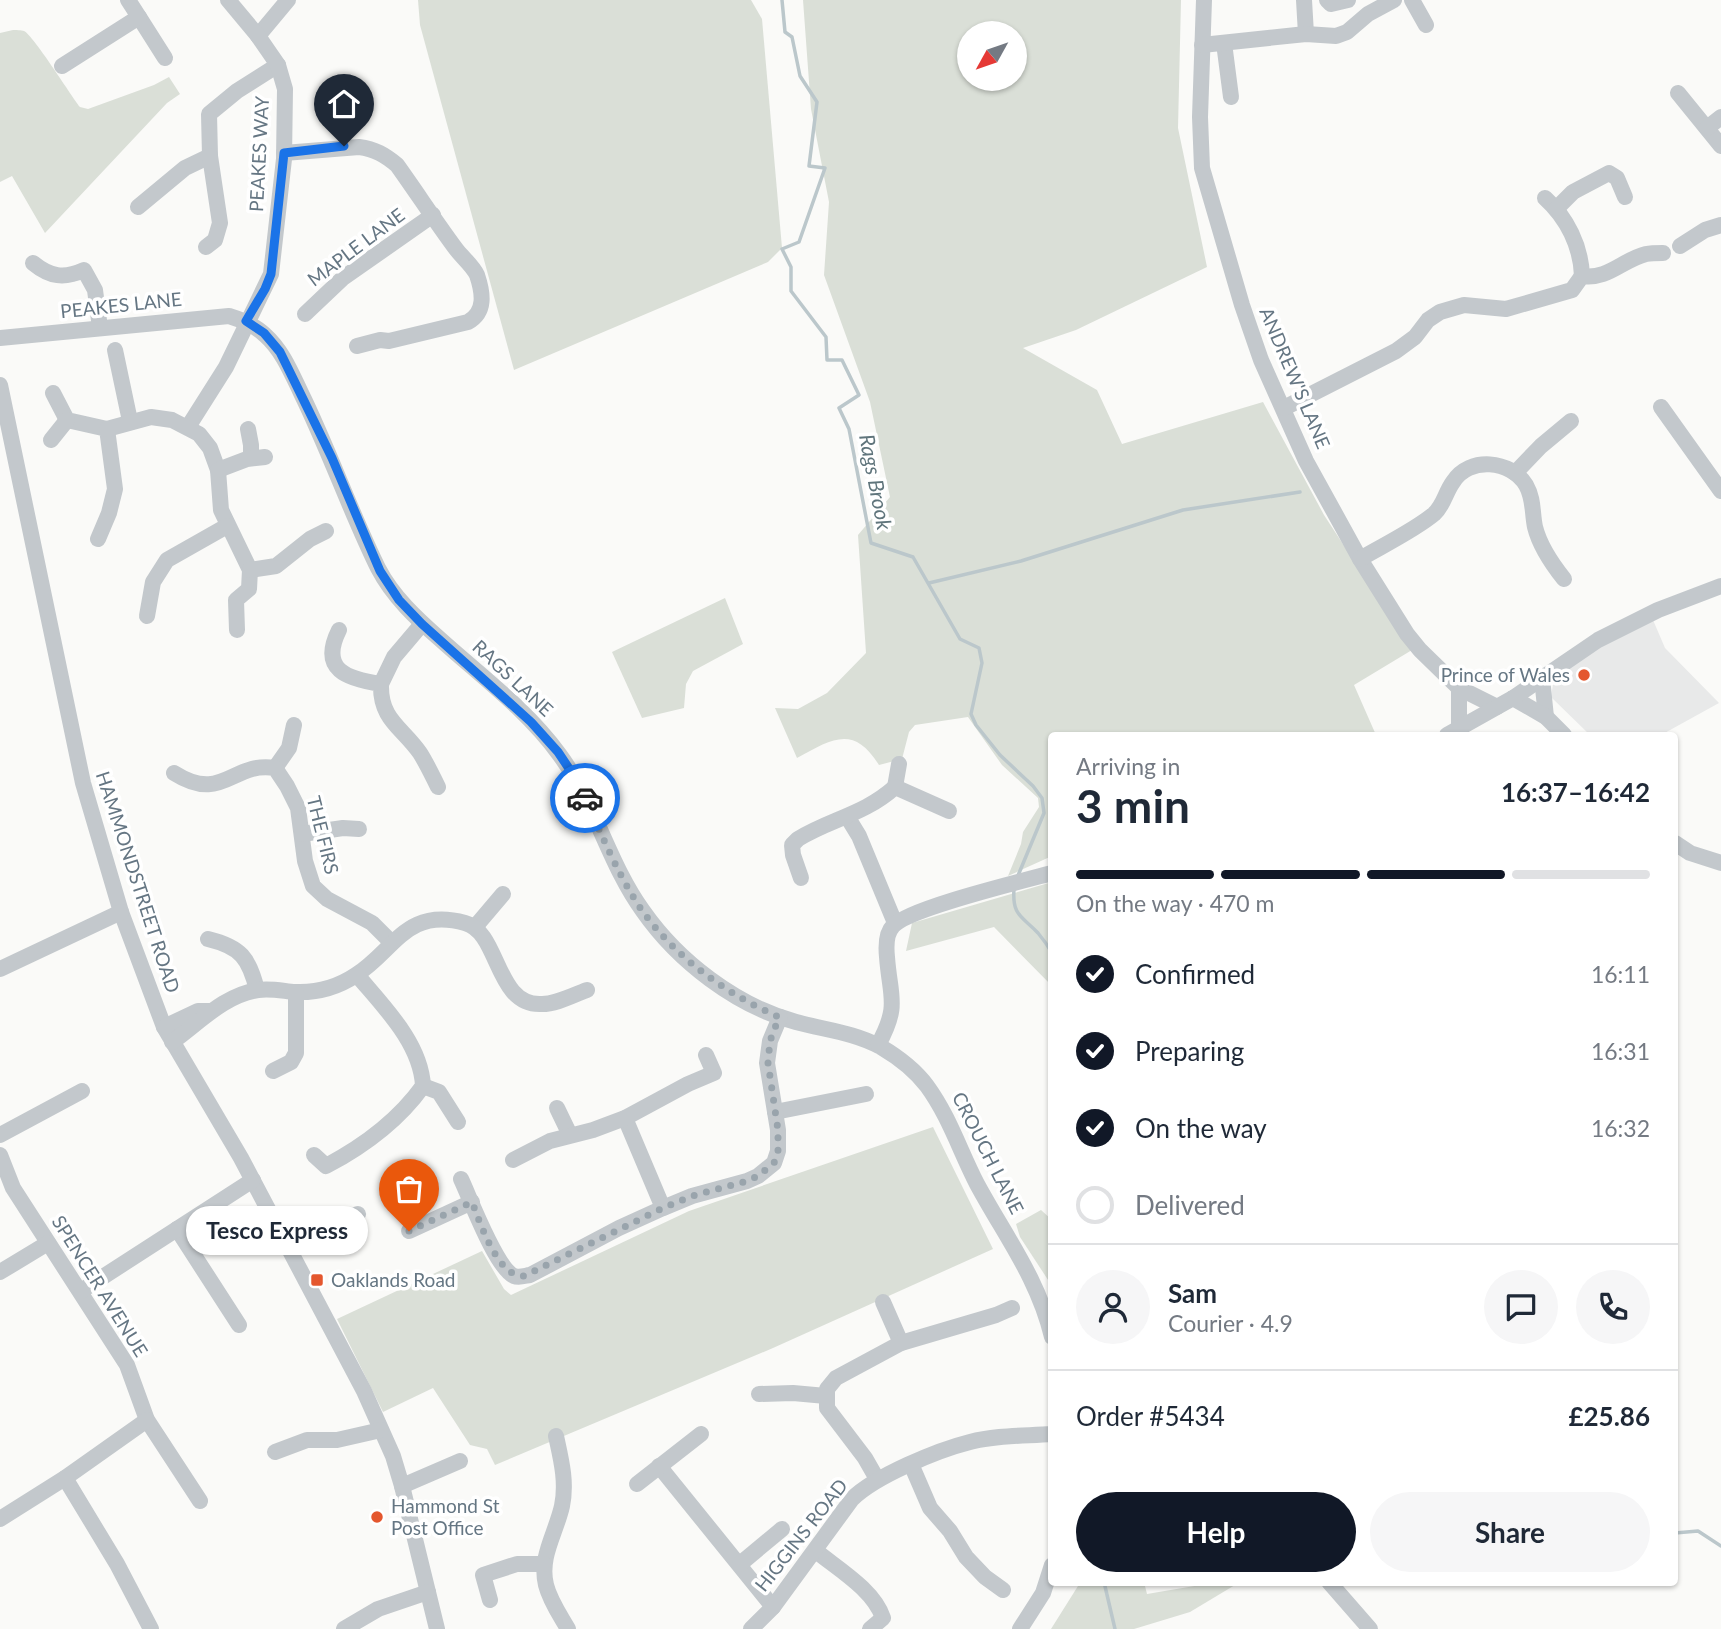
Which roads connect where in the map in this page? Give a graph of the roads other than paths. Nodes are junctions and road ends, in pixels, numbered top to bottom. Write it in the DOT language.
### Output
graph roads {
  1 [pos="128,0"];
  2 [pos="228,0"];
  3 [pos="288,0"];
  4 [pos="1204,0"];
  5 [pos="1304,0"];
  6 [pos="1328,0"];
  7 [pos="1348,0"];
  8 [pos="1394,0"];
  9 [pos="1412,0"];
  10 [pos="139,17"];
  11 [pos="1426,25"];
  12 [pos="1306,34"];
  13 [pos="258,36"];
  14 [pos="1224,43"];
  15 [pos="1202,45"];
  16 [pos="165,58"];
  17 [pos="278,65"];
  18 [pos="62,66"];
  19 [pos="1678,93"];
  20 [pos="1231,97"];
  21 [pos="1721,117"];
  22 [pos="1707,128"];
  23 [pos="1721,146"];
  24 [pos="284,153"];
  25 [pos="210,156"];
  26 [pos="1625,197"];
  27 [pos="138,207"];
  28 [pos="433,215"];
  29 [pos="1721,225"];
  30 [pos="1680,246"];
  31 [pos="206,247"];
  32 [pos="1663,253"];
  33 [pos="33,263"];
  34 [pos="1582,276"];
  35 [pos="305,314"];
  36 [pos="246,321"];
  37 [pos="100,328"];
  38 [pos="0,338"];
  39 [pos="357,346"];
  40 [pos="115,351"];
  41 [pos="0,385"];
  42 [pos="52,393"];
  43 [pos="1661,407"];
  44 [pos="1284,408"];
  45 [pos="67,420"];
  46 [pos="130,421"];
  47 [pos="1571,421"];
  48 [pos="188,427"];
  49 [pos="107,429"];
  50 [pos="248,429"];
  51 [pos="51,440"];
  52 [pos="218,470"];
  53 [pos="1515,473"];
  54 [pos="1721,491"];
  55 [pos="227,526"];
  56 [pos="326,531"];
  57 [pos="98,539"];
  58 [pos="1360,559"];
  59 [pos="250,570"];
  60 [pos="1564,579"];
  61 [pos="1721,586"];
  62 [pos="146,616"];
  63 [pos="422,624"];
  64 [pos="237,629"];
  65 [pos="339,630"];
  66 [pos="1542,678"];
  67 [pos="381,684"];
  68 [pos="1459,688"];
  69 [pos="1513,698"];
  70 [pos="1497,707"];
  71 [pos="1546,718"];
  72 [pos="294,725"];
  73 [pos="1453,732"];
  74 [pos="1561,732"];
  75 [pos="899,764"];
  76 [pos="275,768"];
  77 [pos="174,773"];
  78 [pos="438,787"];
  79 [pos="895,788"];
  80 [pos="949,811"];
  81 [pos="848,818"];
  82 [pos="359,828"];
  83 [pos="302,834"];
  84 [pos="1678,845"];
  85 [pos="1721,863"];
  86 [pos="1048,874"];
  87 [pos="801,878"];
  88 [pos="503,894"];
  89 [pos="121,912"];
  90 [pos="895,923"];
  91 [pos="475,927"];
  92 [pos="208,939"];
  93 [pos="391,942"];
  94 [pos="0,969"];
  95 [pos="357,975"];
  96 [pos="257,990"];
  97 [pos="587,990"];
  98 [pos="296,992"];
  99 [pos="779,1017"];
  100 [pos="168,1034"];
  101 [pos="878,1045"];
  102 [pos="706,1055"];
  103 [pos="273,1071"];
  104 [pos="423,1086"];
  105 [pos="82,1091"];
  106 [pos="866,1094"];
  107 [pos="557,1108"];
  108 [pos="775,1112"];
  109 [pos="625,1118"];
  110 [pos="458,1122"];
  111 [pos="0,1135"];
  112 [pos="570,1135"];
  113 [pos="314,1154"];
  114 [pos="0,1155"];
  115 [pos="513,1160"];
  116 [pos="461,1179"];
  117 [pos="253,1180"];
  118 [pos="472,1202"];
  119 [pos="663,1208"];
  120 [pos="358,1214"];
  121 [pos="177,1229"];
  122 [pos="409,1231"];
  123 [pos="48,1243"];
  124 [pos="289,1249"];
  125 [pos="0,1272"];
  126 [pos="81,1291"];
  127 [pos="883,1302"];
  128 [pos="1012,1308"];
  129 [pos="1048,1320"];
  130 [pos="239,1325"];
  131 [pos="901,1343"];
  132 [pos="759,1394"];
  133 [pos="826,1396"];
  134 [pos="148,1420"];
  135 [pos="381,1430"];
  136 [pos="701,1434"];
  137 [pos="1048,1434"];
  138 [pos="556,1436"];
  139 [pos="275,1452"];
  140 [pos="460,1461"];
  141 [pos="911,1464"];
  142 [pos="659,1466"];
  143 [pos="65,1478"];
  144 [pos="877,1479"];
  145 [pos="637,1484"];
  146 [pos="402,1486"];
  147 [pos="200,1501"];
  148 [pos="0,1519"];
  149 [pos="782,1529"];
  150 [pos="816,1551"];
  151 [pos="544,1564"];
  152 [pos="740,1564"];
  153 [pos="1048,1576"];
  154 [pos="1332,1586"];
  155 [pos="1003,1590"];
  156 [pos="428,1592"];
  157 [pos="491,1600"];
  158 [pos="773,1607"];
  159 [pos="151,1629"];
  160 [pos="344,1629"];
  161 [pos="437,1629"];
  162 [pos="568,1629"];
  163 [pos="751,1629"];
  164 [pos="870,1629"];
  165 [pos="1020,1629"];
  166 [pos="1370,1629"];
  1 -- 10 [label="street"];
  2 -- 13 [label="street, PEAKES WAY"];
  3 -- 13 [label="street"];
  4 -- 15 [label="street, ANDREW'S LANE"];
  5 -- 12 [label="street"];
  6 -- 7 [label="street"];
  8 -- 12 [label="street"];
  9 -- 11 [label="street"];
  10 -- 16 [label="street"];
  10 -- 18 [label="street"];
  12 -- 14 [label="street"];
  13 -- 17 [label="street, PEAKES WAY"];
  14 -- 15 [label="street"];
  14 -- 20 [label="street"];
  15 -- 44 [label="street, ANDREW'S LANE"];
  17 -- 24 [label="street, PEAKES WAY"];
  17 -- 25 [label="street"];
  19 -- 22 [label="street"];
  21 -- 22 [label="street"];
  22 -- 23 [label="street"];
  24 -- 28 [label="street"];
  24 -- 36 [label="street, PEAKES WAY"];
  25 -- 27 [label="street"];
  25 -- 31 [label="street"];
  26 -- 34 [label="street"];
  28 -- 35 [label="street, MAPLE LANE"];
  28 -- 39 [label="street"];
  29 -- 30 [label="street"];
  32 -- 34 [label="street"];
  33 -- 37 [label="street"];
  34 -- 44 [label="street"];
  36 -- 37 [label="street, PEAKES LANE"];
  36 -- 48 [label="street, PEAKES WAY"];
  36 -- 63 [label="street, RAGS LANE"];
  37 -- 38 [label="street, PEAKES LANE"];
  40 -- 46 [label="street"];
  41 -- 89 [label="street, HAMMONDSTREET ROAD"];
  42 -- 45 [label="street"];
  43 -- 54 [label="street"];
  44 -- 58 [label="street, ANDREW'S LANE"];
  45 -- 49 [label="street"];
  45 -- 51 [label="street"];
  46 -- 48 [label="street"];
  46 -- 49 [label="street"];
  47 -- 53 [label="street"];
  48 -- 52 [label="street"];
  49 -- 57 [label="street"];
  50 -- 52 [label="street"];
  52 -- 55 [label="street"];
  53 -- 58 [label="street"];
  53 -- 60 [label="street"];
  55 -- 59 [label="street"];
  55 -- 62 [label="street"];
  56 -- 59 [label="street"];
  58 -- 68 [label="street, ANDREW'S LANE"];
  59 -- 64 [label="street"];
  61 -- 66 [label="street"];
  63 -- 67 [label="street"];
  63 -- 99 [label="street, RAGS LANE"];
  65 -- 67 [label="street"];
  66 -- 69 [label="street"];
  66 -- 71 [label="street"];
  67 -- 78 [label="street"];
  68 -- 70 [label="street, ANDREW'S LANE"];
  68 -- 73 [label="street"];
  69 -- 70 [label="street"];
  69 -- 71 [label="street"];
  70 -- 73 [label="street"];
  71 -- 74 [label="street"];
  72 -- 76 [label="street"];
  75 -- 79 [label="street"];
  76 -- 77 [label="street"];
  76 -- 83 [label="street, THE FIRS"];
  79 -- 80 [label="street"];
  79 -- 81 [label="street"];
  81 -- 87 [label="street"];
  81 -- 90 [label="street"];
  82 -- 83 [label="street"];
  83 -- 93 [label="street, THE FIRS"];
  84 -- 85 [label="street"];
  86 -- 90 [label="street"];
  88 -- 91 [label="street"];
  89 -- 94 [label="street"];
  89 -- 100 [label="street, HAMMONDSTREET ROAD"];
  90 -- 101 [label="street"];
  91 -- 93 [label="street"];
  91 -- 97 [label="street"];
  92 -- 96 [label="street"];
  93 -- 95 [label="street"];
  95 -- 98 [label="street"];
  95 -- 104 [label="street"];
  96 -- 98 [label="street"];
  96 -- 100 [label="street"];
  98 -- 103 [label="street"];
  99 -- 101 [label="street, RAGS LANE"];
  99 -- 108 [label="street"];
  100 -- 117 [label="street, HAMMONDSTREET ROAD"];
  101 -- 129 [label="street, CROUCH LANE"];
  102 -- 109 [label="street"];
  104 -- 110 [label="street"];
  104 -- 113 [label="street"];
  105 -- 111 [label="street"];
  106 -- 108 [label="street"];
  107 -- 112 [label="street"];
  108 -- 119 [label="street"];
  109 -- 112 [label="street"];
  109 -- 119 [label="street"];
  112 -- 115 [label="street"];
  114 -- 123 [label="street, SPENCER AVENUE"];
  116 -- 118 [label="street"];
  117 -- 121 [label="street"];
  117 -- 124 [label="street, HAMMONDSTREET ROAD"];
  118 -- 119 [label="street"];
  118 -- 122 [label="street"];
  120 -- 124 [label="street"];
  121 -- 126 [label="street"];
  121 -- 130 [label="street"];
  123 -- 125 [label="street"];
  123 -- 126 [label="street, SPENCER AVENUE"];
  124 -- 135 [label="street, HAMMONDSTREET ROAD"];
  126 -- 134 [label="street, SPENCER AVENUE"];
  127 -- 131 [label="street"];
  128 -- 131 [label="street"];
  131 -- 133 [label="street"];
  132 -- 133 [label="street"];
  133 -- 144 [label="street"];
  134 -- 143 [label="street"];
  134 -- 147 [label="street, SPENCER AVENUE"];
  135 -- 139 [label="street"];
  135 -- 146 [label="street, HAMMONDSTREET ROAD"];
  136 -- 142 [label="street"];
  137 -- 141 [label="street, HIGGINS ROAD"];
  138 -- 151 [label="street"];
  140 -- 146 [label="street"];
  141 -- 144 [label="street, HIGGINS ROAD"];
  141 -- 155 [label="street"];
  142 -- 145 [label="street"];
  142 -- 152 [label="street"];
  143 -- 148 [label="street"];
  143 -- 159 [label="street"];
  144 -- 150 [label="street, HIGGINS ROAD"];
  146 -- 156 [label="street, HAMMONDSTREET ROAD"];
  149 -- 152 [label="street"];
  150 -- 158 [label="street, HIGGINS ROAD"];
  150 -- 164 [label="street"];
  151 -- 157 [label="street"];
  151 -- 162 [label="street"];
  152 -- 158 [label="street"];
  153 -- 165 [label="street"];
  154 -- 166 [label="street"];
  156 -- 160 [label="street"];
  156 -- 161 [label="street, HAMMONDSTREET ROAD"];
  158 -- 163 [label="street, HIGGINS ROAD"];
}
